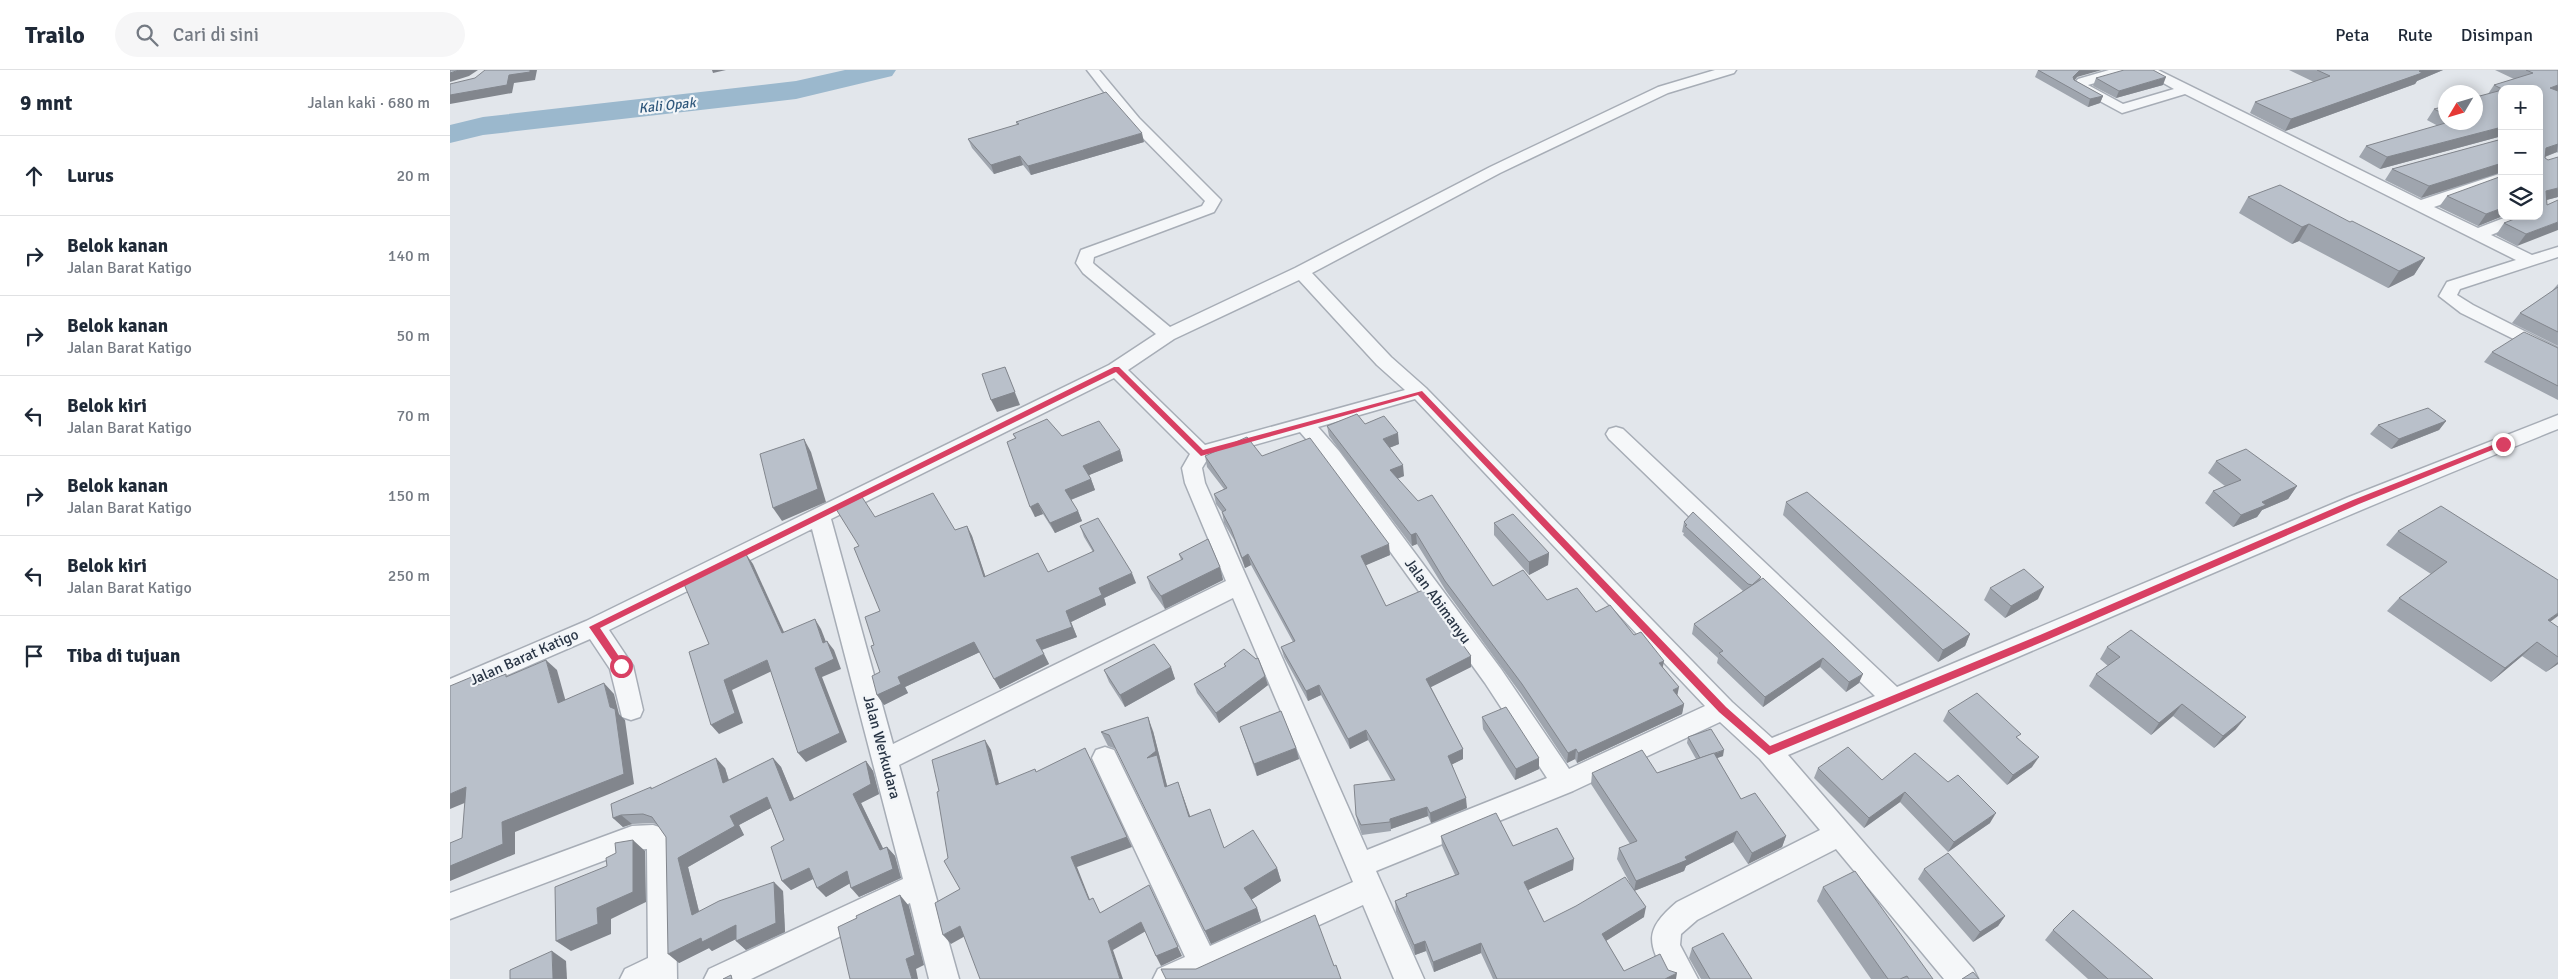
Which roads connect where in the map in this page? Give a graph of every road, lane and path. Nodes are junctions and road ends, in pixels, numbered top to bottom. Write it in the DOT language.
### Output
graph roads {
  1 [pos="1093,70"];
  2 [pos="1729,70"];
  3 [pos="2124,70"];
  4 [pos="2147,70"];
  5 [pos="2188,90"];
  6 [pos="2386,174"];
  7 [pos="2367,179"];
  8 [pos="2498,179"];
  9 [pos="2420,206"];
  10 [pos="2514,220"];
  11 [pos="2478,234"];
  12 [pos="2558,252"];
  13 [pos="2529,260"];
  14 [pos="1301,272"];
  15 [pos="1168,335"];
  16 [pos="2558,355"];
  17 [pos="1116,368"];
  18 [pos="1419,392"];
  19 [pos="2558,422"];
  20 [pos="1304,424"];
  21 [pos="1616,434"];
  22 [pos="1201,453"];
  23 [pos="819,516"];
  24 [pos="1239,585"];
  25 [pos="594,627"];
  26 [pos="450,690"];
  27 [pos="1894,699"];
  28 [pos="1723,709"];
  29 [pos="631,710"];
  30 [pos="1769,751"];
  31 [pos="1105,758"];
  32 [pos="885,760"];
  33 [pos="1564,783"];
  34 [pos="1839,834"];
  35 [pos="1365,876"];
  36 [pos="919,885"];
  37 [pos="450,906"];
  38 [pos="1203,963"];
  39 [pos="662,973"];
  40 [pos="1959,978"];
  41 [pos="635,979"];
  42 [pos="719,979"];
  43 [pos="944,979"];
  44 [pos="1168,979"];
  45 [pos="1409,979"];
  46 [pos="1683,979"];
  1 -- 15 [label="street"];
  2 -- 14 [label="street, Jalan Barat Katigo"];
  3 -- 5 [label="street"];
  4 -- 5 [label="street"];
  5 -- 7 [label="street"];
  6 -- 7 [label="street"];
  7 -- 9 [label="street"];
  8 -- 9 [label="street"];
  9 -- 11 [label="street"];
  10 -- 11 [label="street"];
  11 -- 13 [label="street"];
  12 -- 13 [label="street"];
  13 -- 16 [label="street"];
  14 -- 15 [label="street, Jalan Barat Katigo"];
  14 -- 18 [label="street"];
  15 -- 17 [label="street, Jalan Barat Katigo"];
  17 -- 22 [label="street"];
  17 -- 23 [label="street, Jalan Barat Katigo"];
  18 -- 20 [label="street"];
  18 -- 28 [label="street"];
  19 -- 27 [label="street"];
  20 -- 22 [label="street"];
  20 -- 33 [label="street, Jalan Abimanyu"];
  21 -- 27 [label="street"];
  22 -- 24 [label="street"];
  23 -- 25 [label="street, Jalan Barat Katigo"];
  23 -- 32 [label="street, Jalan Werkudara"];
  24 -- 32 [label="street"];
  24 -- 35 [label="street"];
  25 -- 26 [label="street, Jalan Barat Katigo"];
  25 -- 29 [label="street"];
  27 -- 30 [label="street"];
  28 -- 30 [label="street"];
  28 -- 33 [label="street"];
  30 -- 34 [label="street"];
  31 -- 38 [label="street"];
  32 -- 36 [label="street, Jalan Werkudara"];
  33 -- 35 [label="street"];
  34 -- 40 [label="street"];
  34 -- 46 [label="street"];
  35 -- 38 [label="street"];
  35 -- 45 [label="street"];
  36 -- 42 [label="street"];
  36 -- 43 [label="street, Jalan Werkudara"];
  37 -- 39 [label="street"];
  38 -- 44 [label="street"];
  39 -- 41 [label="street"];
}
